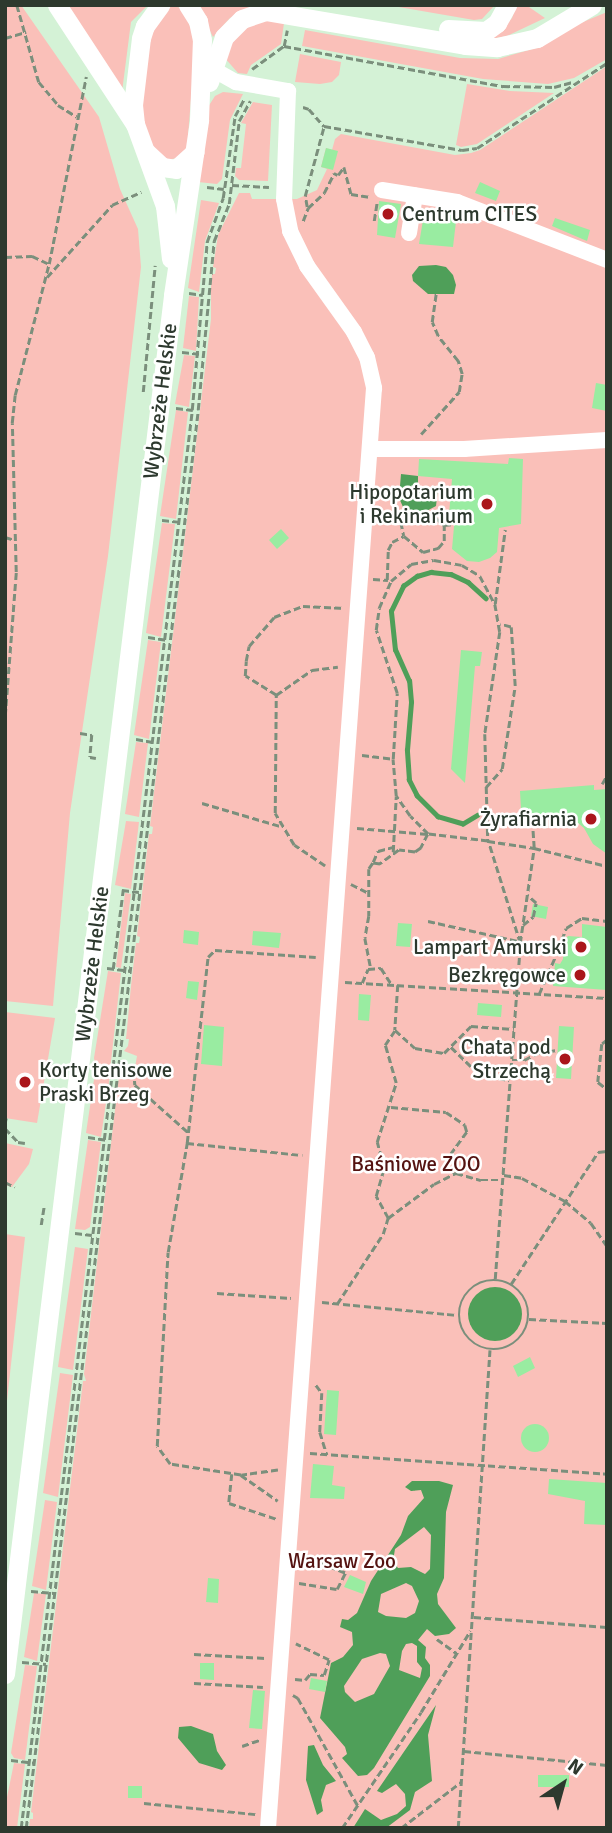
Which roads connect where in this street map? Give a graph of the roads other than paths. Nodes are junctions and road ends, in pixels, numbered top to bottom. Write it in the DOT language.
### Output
graph roads {
  1 [pos="57,5"];
  2 [pos="160,5"];
  3 [pos="188,5"];
  4 [pos="315,5"];
  5 [pos="507,5"];
  6 [pos="592,5"];
  7 [pos="202,50"];
  8 [pos="212,68"];
  9 [pos="199,120"];
  10 [pos="135,124"];
  11 [pos="146,152"];
  12 [pos="195,152"];
  13 [pos="377,195"];
  14 [pos="415,195"];
  15 [pos="409,233"];
  16 [pos="607,260"];
  17 [pos="179,294"];
  18 [pos="607,440"];
  19 [pos="370,449"];
  20 [pos="5,1674"];
  21 [pos="268,1821"];
  1 -- 10 [label="main road, Wybrzeże Helskie"];
  2 -- 10 [label="main road"];
  3 -- 7 [label="main road, Wybrzeże Helskie"];
  4 -- 5 [label="main road"];
  6 -- 8 [label="main road"];
  7 -- 8 [label="street"];
  7 -- 9 [label="main road, Wybrzeże Helskie"];
  8 -- 9 [label="main road"];
  8 -- 19 [label="street"];
  9 -- 12 [label="main road, Wybrzeże Helskie"];
  10 -- 11 [label="main road, Wybrzeże Helskie"];
  11 -- 12 [label="main road"];
  11 -- 17 [label="main road, Wybrzeże Helskie"];
  12 -- 17 [label="main road, Wybrzeże Helskie"];
  13 -- 14 [label="street"];
  14 -- 15 [label="street"];
  14 -- 16 [label="street"];
  17 -- 20 [label="main road, Wybrzeże Helskie"];
  18 -- 19 [label="street"];
  19 -- 21 [label="street"];
}
